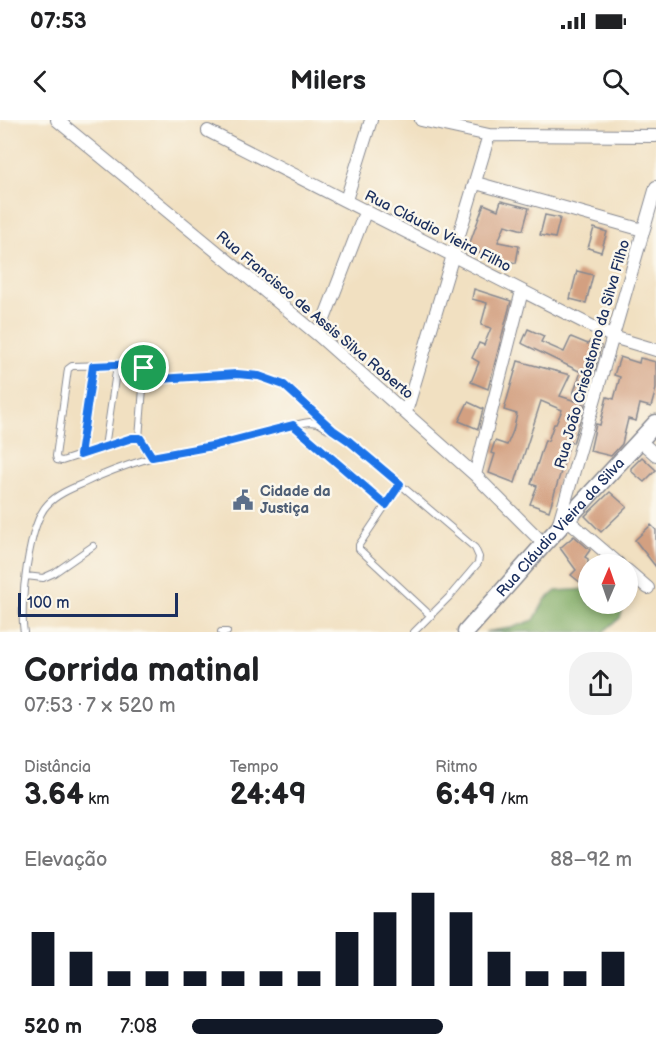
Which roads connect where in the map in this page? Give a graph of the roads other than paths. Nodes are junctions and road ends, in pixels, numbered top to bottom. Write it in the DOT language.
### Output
graph roads {
  1 [pos="57,120"];
  2 [pos="371,120"];
  3 [pos="421,120"];
  4 [pos="208,132"];
  5 [pos="489,135"];
  6 [pos="656,136"];
  7 [pos="476,183"];
  8 [pos="656,187"];
  9 [pos="346,200"];
  10 [pos="366,210"];
  11 [pos="643,230"];
  12 [pos="454,256"];
  13 [pos="522,291"];
  14 [pos="318,335"];
  15 [pos="613,336"];
  16 [pos="656,350"];
  17 [pos="117,365"];
  18 [pos="93,366"];
  19 [pos="144,380"];
  20 [pos="406,412"];
  21 [pos="656,423"];
  22 [pos="293,425"];
  23 [pos="333,430"];
  24 [pos="140,438"];
  25 [pos="640,441"];
  26 [pos="105,447"];
  27 [pos="80,455"];
  28 [pos="656,455"];
  29 [pos="152,457"];
  30 [pos="475,475"];
  31 [pos="400,484"];
  32 [pos="386,505"];
  33 [pos="562,525"];
  34 [pos="544,544"];
  35 [pos="93,546"];
  36 [pos="605,554"];
  37 [pos="26,576"];
  38 [pos="638,579"];
  39 [pos="648,588"];
  40 [pos="431,616"];
  41 [pos="24,632"];
  42 [pos="221,632"];
  43 [pos="227,632"];
  44 [pos="414,632"];
  45 [pos="466,632"];
  1 -- 14 [label="street, Rua Francisco de Assis Silva Roberto"];
  2 -- 9 [label="street"];
  3 -- 5 [label="street"];
  4 -- 9 [label="street, Rua Cláudio Vieira Filho"];
  5 -- 6 [label="street"];
  5 -- 7 [label="street"];
  7 -- 11 [label="street"];
  7 -- 12 [label="street"];
  8 -- 11 [label="street, Rua João Crisóstomo da Silva Filho"];
  9 -- 10 [label="street, Rua Cláudio Vieira Filho"];
  10 -- 12 [label="street, Rua Cláudio Vieira Filho"];
  10 -- 14 [label="street"];
  11 -- 15 [label="street, Rua João Crisóstomo da Silva Filho"];
  12 -- 13 [label="street, Rua Cláudio Vieira Filho"];
  12 -- 20 [label="street"];
  13 -- 15 [label="street, Rua Cláudio Vieira Filho"];
  13 -- 30 [label="street"];
  14 -- 20 [label="street, Rua Francisco de Assis Silva Roberto"];
  15 -- 16 [label="street, Rua Cláudio Vieira Filho"];
  15 -- 33 [label="street, Rua João Crisóstomo da Silva Filho"];
  17 -- 18 [label="lane"];
  17 -- 19 [label="lane"];
  17 -- 26 [label="lane"];
  18 -- 27 [label="lane"];
  18 -- 27 [label="lane"];
  19 -- 23 [label="lane"];
  19 -- 24 [label="lane"];
  20 -- 30 [label="street, Rua Francisco de Assis Silva Roberto"];
  21 -- 25 [label="street, Rua Cláudio Vieira da Silva"];
  22 -- 23 [label="lane"];
  22 -- 29 [label="lane"];
  22 -- 32 [label="lane"];
  23 -- 31 [label="lane"];
  24 -- 26 [label="lane"];
  24 -- 29 [label="lane"];
  25 -- 28 [label="street"];
  25 -- 33 [label="street, Rua Cláudio Vieira da Silva"];
  26 -- 27 [label="lane"];
  29 -- 37 [label="lane"];
  30 -- 34 [label="street, Rua Francisco de Assis Silva Roberto"];
  31 -- 32 [label="lane"];
  31 -- 40 [label="lane"];
  32 -- 40 [label="lane"];
  33 -- 34 [label="street, Rua Cláudio Vieira da Silva"];
  33 -- 36 [label="street"];
  34 -- 45 [label="street, Rua Cláudio Vieira da Silva"];
  35 -- 37 [label="lane"];
  37 -- 41 [label="lane"];
  38 -- 39 [label="street"];
  40 -- 44 [label="lane"];
  42 -- 43 [label="lane"];
}
